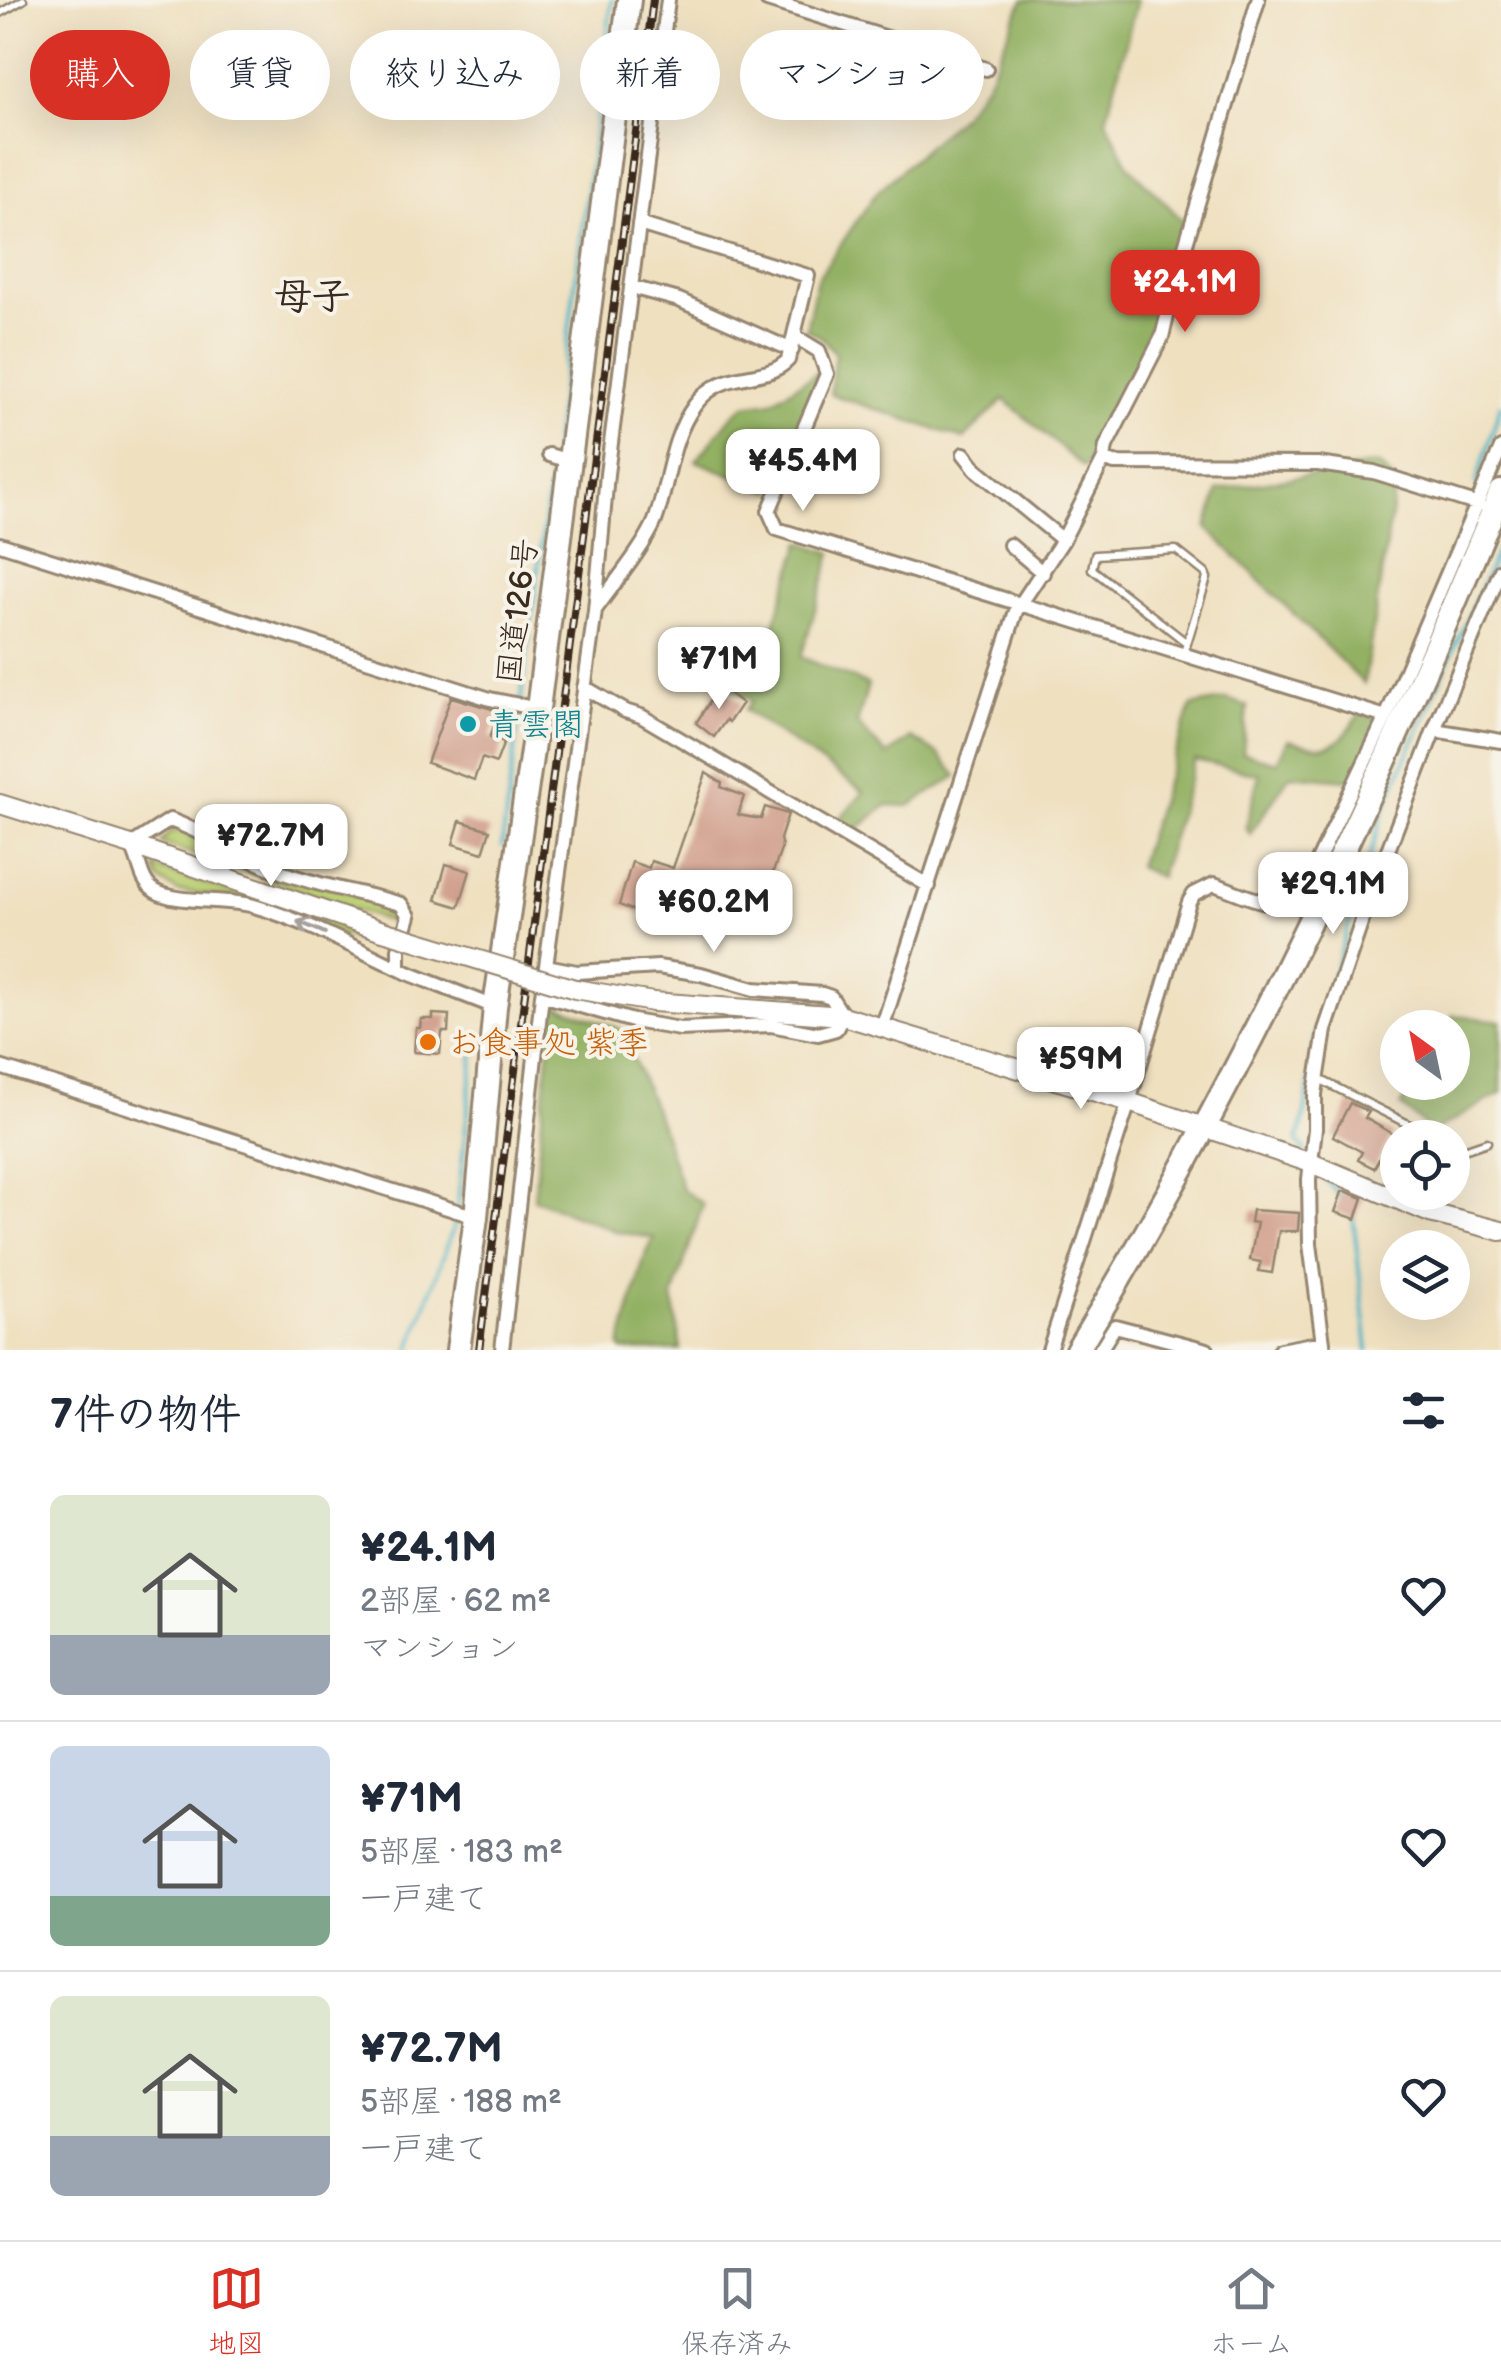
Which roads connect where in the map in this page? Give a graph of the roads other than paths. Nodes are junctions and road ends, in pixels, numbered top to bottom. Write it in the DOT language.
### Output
graph roads {
  1 [pos="23,0"];
  2 [pos="629,0"];
  3 [pos="668,0"];
  4 [pos="767,0"];
  5 [pos="1258,0"];
  6 [pos="804,6"];
  7 [pos="0,13"];
  8 [pos="986,70"];
  9 [pos="639,224"];
  10 [pos="631,287"];
  11 [pos="794,343"];
  12 [pos="1501,448"];
  13 [pos="964,454"];
  14 [pos="1104,459"];
  15 [pos="1501,492"];
  16 [pos="1479,505"];
  17 [pos="1064,540"];
  18 [pos="0,544"];
  19 [pos="1010,545"];
  20 [pos="1043,573"];
  21 [pos="1500,578"];
  22 [pos="1019,604"];
  23 [pos="594,611"];
  24 [pos="1185,648"];
  25 [pos="584,687"];
  26 [pos="526,707"];
  27 [pos="1386,718"];
  28 [pos="1434,730"];
  29 [pos="1501,740"];
  30 [pos="0,804"];
  31 [pos="131,845"];
  32 [pos="929,886"];
  33 [pos="502,961"];
  34 [pos="399,969"];
  35 [pos="546,969"];
  36 [pos="542,994"];
  37 [pos="495,1007"];
  38 [pos="843,1016"];
  39 [pos="882,1028"];
  40 [pos="0,1067"];
  41 [pos="1316,1078"];
  42 [pos="1129,1102"];
  43 [pos="1400,1120"];
  44 [pos="1205,1126"];
  45 [pos="1486,1142"];
  46 [pos="1470,1148"];
  47 [pos="1311,1163"];
  48 [pos="462,1213"];
  49 [pos="1501,1231"];
  50 [pos="1324,1346"];
  51 [pos="458,1350"];
  52 [pos="502,1350"];
  53 [pos="1049,1350"];
  54 [pos="1077,1350"];
  55 [pos="1100,1350"];
  56 [pos="1207,1350"];
  57 [pos="1280,1350"];
  1 -- 7 [label="lane"];
  2 -- 26 [label="highway, 国道126号"];
  3 -- 9 [label="street"];
  4 -- 6 [label="street"];
  5 -- 14 [label="street"];
  6 -- 8 [label="street"];
  9 -- 10 [label="street"];
  9 -- 11 [label="street"];
  10 -- 11 [label="street"];
  10 -- 23 [label="street"];
  11 -- 22 [label="street"];
  11 -- 23 [label="street"];
  12 -- 16 [label="street"];
  13 -- 17 [label="street"];
  14 -- 16 [label="street"];
  14 -- 17 [label="street"];
  15 -- 44 [label="highway"];
  16 -- 27 [label="street"];
  17 -- 20 [label="street"];
  18 -- 26 [label="street"];
  19 -- 20 [label="street"];
  20 -- 22 [label="street"];
  21 -- 28 [label="street"];
  22 -- 24 [label="street"];
  22 -- 32 [label="street"];
  23 -- 25 [label="street"];
  24 -- 24 [label="lane"];
  24 -- 27 [label="street"];
  25 -- 32 [label="street"];
  25 -- 35 [label="street"];
  26 -- 33 [label="highway, 国道126号"];
  27 -- 42 [label="street"];
  28 -- 29 [label="street"];
  28 -- 41 [label="street"];
  30 -- 31 [label="street"];
  34 -- 31 [label="street, one-way"];
  31 -- 34 [label="street"];
  31 -- 38 [label="street, bridge"];
  32 -- 39 [label="street"];
  33 -- 35 [label="street"];
  33 -- 37 [label="highway, 国道126号"];
  34 -- 37 [label="street"];
  35 -- 36 [label="street"];
  35 -- 38 [label="street"];
  36 -- 38 [label="street"];
  36 -- 52 [label="street"];
  37 -- 48 [label="highway, 国道126号"];
  38 -- 39 [label="street"];
  39 -- 42 [label="street"];
  40 -- 48 [label="street"];
  41 -- 43 [label="lane"];
  41 -- 47 [label="street"];
  42 -- 44 [label="street"];
  42 -- 53 [label="street"];
  44 -- 47 [label="street"];
  44 -- 54 [label="highway"];
  45 -- 46 [label="lane"];
  47 -- 49 [label="street"];
  47 -- 50 [label="street"];
  48 -- 51 [label="highway, 国道126号"];
  50 -- 57 [label="street"];
  55 -- 56 [label="street"];
}
